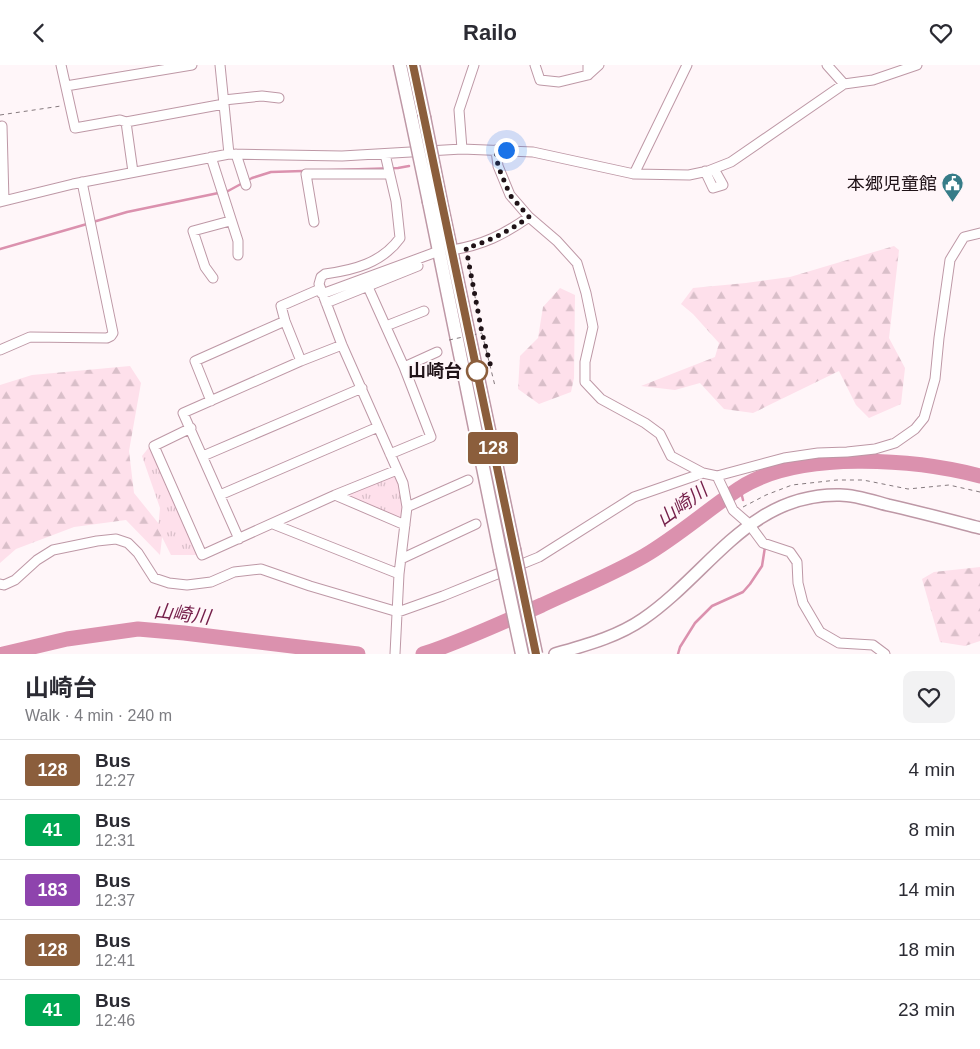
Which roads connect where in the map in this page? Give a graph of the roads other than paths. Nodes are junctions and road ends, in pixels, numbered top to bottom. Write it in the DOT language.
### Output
graph roads {
  1 [pos="61,65"];
  2 [pos="192,65"];
  3 [pos="220,65"];
  4 [pos="394,65"];
  5 [pos="400,65"];
  6 [pos="413,65"];
  7 [pos="417,65"];
  8 [pos="474,65"];
  9 [pos="536,65"];
  10 [pos="588,65"];
  11 [pos="599,65"];
  12 [pos="687,65"];
  13 [pos="827,65"];
  14 [pos="917,65"];
  15 [pos="161,68"];
  16 [pos="588,75"];
  17 [pos="844,84"];
  18 [pos="66,86"];
  19 [pos="412,90"];
  20 [pos="279,98"];
  21 [pos="224,102"];
  22 [pos="126,122"];
  23 [pos="2,125"];
  24 [pos="462,149"];
  25 [pos="496,150"];
  26 [pos="233,154"];
  27 [pos="384,154"];
  28 [pos="211,157"];
  29 [pos="134,172"];
  30 [pos="389,174"];
  31 [pos="634,174"];
  32 [pos="82,182"];
  33 [pos="245,183"];
  34 [pos="2,201"];
  35 [pos="435,202"];
  36 [pos="529,217"];
  37 [pos="230,221"];
  38 [pos="314,222"];
  39 [pos="980,233"];
  40 [pos="438,251"];
  41 [pos="452,251"];
  42 [pos="238,255"];
  43 [pos="418,266"];
  44 [pos="212,278"];
  45 [pos="368,287"];
  46 [pos="321,291"];
  47 [pos="326,303"];
  48 [pos="424,311"];
  49 [pos="285,321"];
  50 [pos="386,327"];
  51 [pos="342,345"];
  52 [pos="0,350"];
  53 [pos="437,352"];
  54 [pos="301,361"];
  55 [pos="404,367"];
  56 [pos="362,388"];
  57 [pos="211,401"];
  58 [pos="378,427"];
  59 [pos="191,429"];
  60 [pos="390,454"];
  61 [pos="203,456"];
  62 [pos="397,470"];
  63 [pos="703,473"];
  64 [pos="717,476"];
  65 [pos="468,480"];
  66 [pos="220,495"];
  67 [pos="336,495"];
  68 [pos="407,507"];
  69 [pos="273,524"];
  70 [pos="749,524"];
  71 [pos="405,525"];
  72 [pos="476,525"];
  73 [pos="980,528"];
  74 [pos="239,539"];
  75 [pos="401,559"];
  76 [pos="399,573"];
  77 [pos="0,584"];
  78 [pos="398,612"];
  79 [pos="627,630"];
  80 [pos="395,654"];
  81 [pos="522,654"];
  82 [pos="536,654"];
  83 [pos="555,654"];
  84 [pos="585,654"];
  85 [pos="885,654"];
  1 -- 18 [label="street"];
  2 -- 15 [label="street"];
  3 -- 21 [label="street"];
  4 -- 19 [label="highway"];
  5 -- 19 [label="highway"];
  6 -- 19 [label="highway"];
  7 -- 19 [label="highway"];
  8 -- 24 [label="street"];
  9 -- 16 [label="street"];
  10 -- 16 [label="street"];
  11 -- 16 [label="street"];
  12 -- 31 [label="street"];
  13 -- 17 [label="street"];
  14 -- 17 [label="street"];
  15 -- 18 [label="street"];
  17 -- 31 [label="street"];
  18 -- 22 [label="street"];
  19 -- 35 [label="highway, bridge"];
  20 -- 21 [label="street"];
  21 -- 22 [label="street"];
  21 -- 26 [label="street"];
  22 -- 29 [label="street"];
  23 -- 34 [label="street"];
  24 -- 25 [label="street"];
  24 -- 27 [label="street"];
  25 -- 31 [label="street"];
  25 -- 36 [label="street"];
  26 -- 27 [label="street"];
  26 -- 28 [label="street"];
  26 -- 33 [label="street"];
  27 -- 30 [label="street"];
  28 -- 29 [label="street"];
  28 -- 37 [label="street"];
  29 -- 32 [label="street"];
  30 -- 38 [label="street"];
  30 -- 46 [label="street"];
  32 -- 34 [label="street"];
  32 -- 52 [label="street"];
  35 -- 40 [label="highway"];
  35 -- 41 [label="highway"];
  36 -- 41 [label="street"];
  36 -- 63 [label="street"];
  37 -- 42 [label="street"];
  37 -- 44 [label="street"];
  39 -- 64 [label="street"];
  40 -- 46 [label="street"];
  40 -- 81 [label="highway, bridge"];
  41 -- 82 [label="highway, bridge"];
  43 -- 45 [label="street"];
  45 -- 47 [label="street"];
  45 -- 50 [label="street"];
  46 -- 47 [label="street"];
  46 -- 49 [label="street"];
  47 -- 51 [label="street"];
  48 -- 50 [label="street"];
  49 -- 54 [label="street"];
  49 -- 57 [label="street"];
  50 -- 55 [label="street"];
  51 -- 54 [label="street"];
  51 -- 56 [label="street"];
  53 -- 55 [label="street"];
  54 -- 57 [label="street"];
  55 -- 60 [label="street"];
  56 -- 58 [label="street"];
  56 -- 61 [label="street"];
  57 -- 59 [label="street"];
  58 -- 60 [label="street"];
  58 -- 66 [label="street"];
  59 -- 61 [label="street"];
  59 -- 74 [label="street"];
  60 -- 62 [label="street"];
  61 -- 66 [label="street"];
  62 -- 67 [label="street"];
  62 -- 68 [label="street"];
  63 -- 64 [label="street"];
  63 -- 78 [label="street"];
  64 -- 70 [label="street"];
  65 -- 68 [label="street"];
  66 -- 74 [label="street"];
  67 -- 69 [label="street"];
  67 -- 71 [label="street"];
  68 -- 71 [label="street"];
  69 -- 74 [label="street"];
  69 -- 76 [label="street"];
  70 -- 73 [label="main road"];
  70 -- 79 [label="main road"];
  70 -- 85 [label="street"];
  71 -- 75 [label="street"];
  72 -- 75 [label="street"];
  75 -- 76 [label="street"];
  76 -- 78 [label="street"];
  77 -- 78 [label="street"];
  78 -- 80 [label="street"];
  79 -- 83 [label="main road"];
  79 -- 84 [label="main road"];
}
